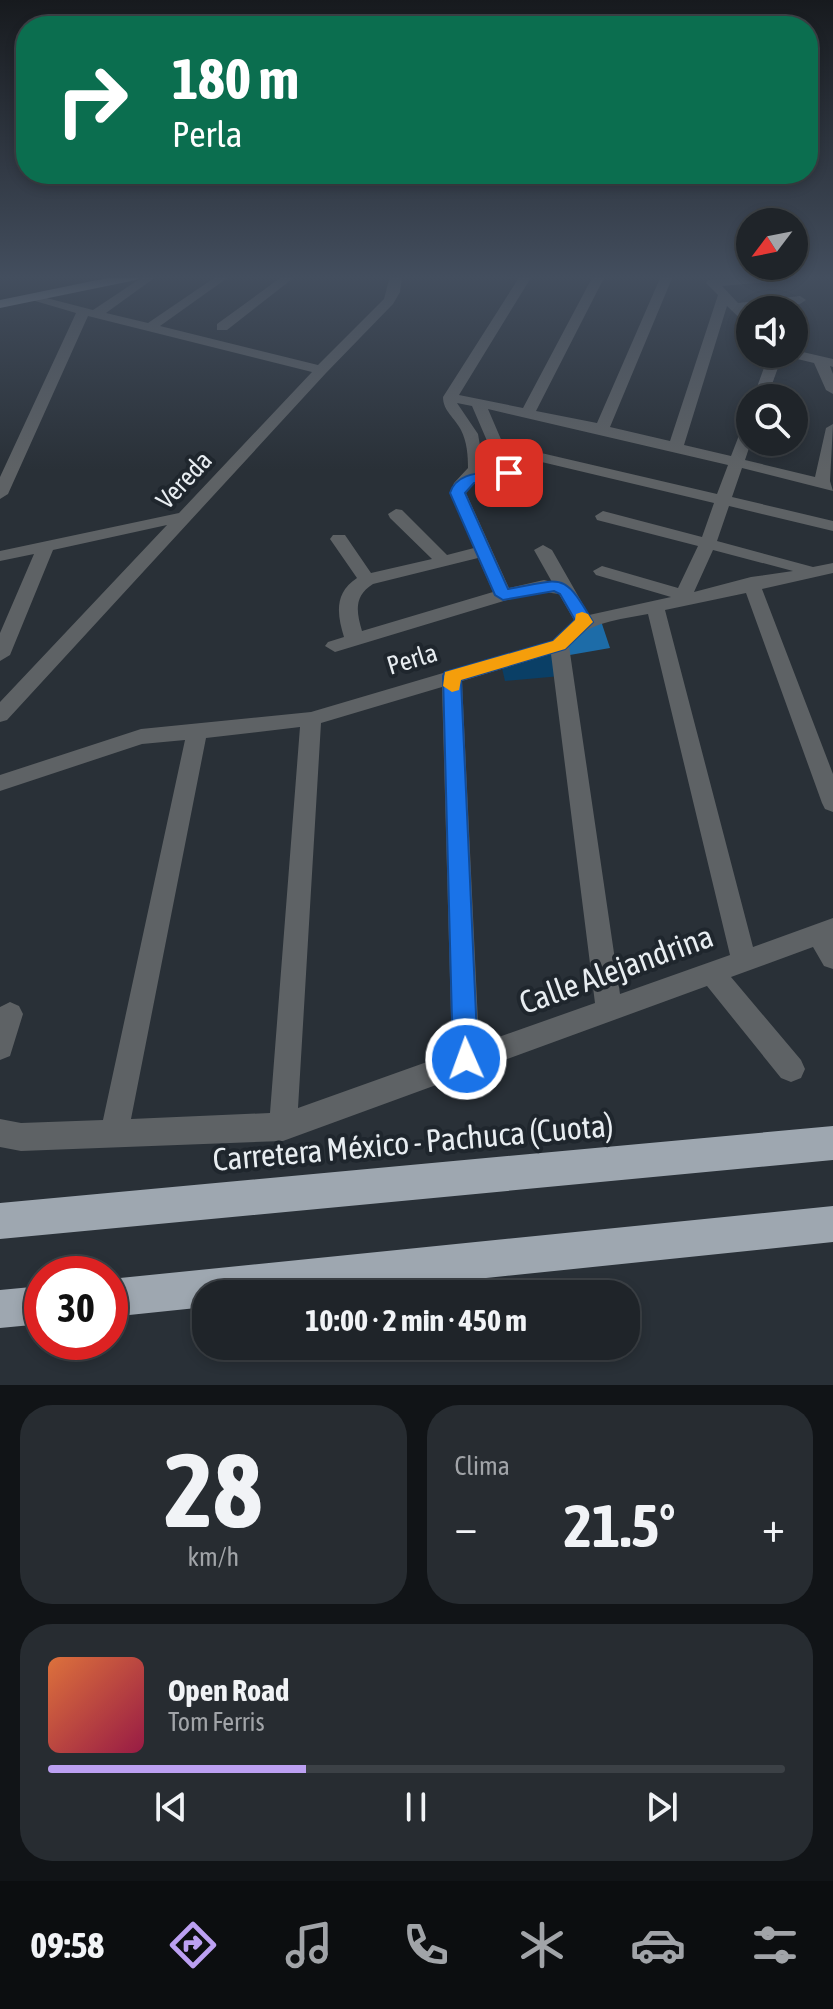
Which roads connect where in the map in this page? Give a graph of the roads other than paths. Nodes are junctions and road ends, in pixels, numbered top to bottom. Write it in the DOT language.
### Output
graph roads {
  1 [pos="75,341"];
  2 [pos="201,341"];
  3 [pos="350,341"];
  4 [pos="485,341"];
  5 [pos="565,341"];
  6 [pos="640,341"];
  7 [pos="710,341"];
  8 [pos="826,361"];
  9 [pos="321,370"];
  10 [pos="833,390"];
  11 [pos="450,397"];
  12 [pos="478,404"];
  13 [pos="527,414"];
  14 [pos="833,428"];
  15 [pos="602,429"];
  16 [pos="498,447"];
  17 [pos="676,447"];
  18 [pos="739,456"];
  19 [pos="737,461"];
  20 [pos="470,479"];
  21 [pos="828,484"];
  22 [pos="0,494"];
  23 [pos="724,500"];
  24 [pos="396,514"];
  25 [pos="187,516"];
  26 [pos="603,516"];
  27 [pos="833,526"];
  28 [pos="339,539"];
  29 [pos="707,545"];
  30 [pos="46,546"];
  31 [pos="543,550"];
  32 [pos="483,551"];
  33 [pos="0,556"];
  34 [pos="444,561"];
  35 [pos="833,568"];
  36 [pos="602,571"];
  37 [pos="813,571"];
  38 [pos="367,580"];
  39 [pos="751,583"];
  40 [pos="566,590"];
  41 [pos="503,595"];
  42 [pos="687,596"];
  43 [pos="655,605"];
  44 [pos="584,622"];
  45 [pos="355,640"];
  46 [pos="559,645"];
  47 [pos="335,646"];
  48 [pos="0,655"];
  49 [pos="452,676"];
  50 [pos="0,715"];
  51 [pos="311,719"];
  52 [pos="197,732"];
  53 [pos="0,783"];
  54 [pos="833,803"];
  55 [pos="826,931"];
  56 [pos="833,958"];
  57 [pos="744,959"];
  58 [pos="711,971"];
  59 [pos="609,1007"];
  60 [pos="10,1014"];
  61 [pos="0,1047"];
  62 [pos="466,1059"];
  63 [pos="791,1069"];
  64 [pos="283,1127"];
  65 [pos="0,1133"];
  66 [pos="114,1134"];
  67 [pos="833,1143"];
  68 [pos="0,1221"];
  69 [pos="833,1224"];
  70 [pos="128,1296"];
  71 [pos="24,1307"];
  72 [pos="0,1309"];
  1 -- 22 [label="street"];
  2 -- 9 [label="street"];
  3 -- 9 [label="street, Vereda"];
  4 -- 11 [label="street"];
  5 -- 13 [label="street"];
  6 -- 15 [label="street"];
  7 -- 17 [label="street"];
  8 -- 10 [label="street"];
  9 -- 25 [label="street, Vereda"];
  11 -- 12 [label="street"];
  11 -- 20 [label="street"];
  12 -- 13 [label="street"];
  12 -- 16 [label="street"];
  13 -- 15 [label="street"];
  14 -- 21 [label="street"];
  15 -- 17 [label="street"];
  16 -- 20 [label="street"];
  16 -- 23 [label="street"];
  17 -- 19 [label="street"];
  18 -- 19 [label="street"];
  19 -- 21 [label="street"];
  19 -- 23 [label="street"];
  20 -- 32 [label="street"];
  23 -- 27 [label="street"];
  23 -- 29 [label="street"];
  24 -- 34 [label="street"];
  25 -- 30 [label="street"];
  25 -- 50 [label="street, Vereda"];
  26 -- 29 [label="street"];
  28 -- 38 [label="street"];
  29 -- 37 [label="street"];
  29 -- 42 [label="street"];
  30 -- 33 [label="street"];
  30 -- 48 [label="street"];
  31 -- 40 [label="street"];
  32 -- 34 [label="street"];
  32 -- 41 [label="street"];
  34 -- 38 [label="street"];
  35 -- 37 [label="street, Perla"];
  36 -- 42 [label="street"];
  37 -- 39 [label="street, Perla"];
  38 -- 45 [label="street"];
  39 -- 42 [label="street, Perla"];
  39 -- 54 [label="street"];
  40 -- 41 [label="street"];
  40 -- 44 [label="street"];
  41 -- 45 [label="street"];
  42 -- 43 [label="street, Perla"];
  43 -- 44 [label="street, Perla"];
  43 -- 57 [label="street"];
  44 -- 46 [label="street, Perla"];
  45 -- 47 [label="street"];
  46 -- 49 [label="street, Perla"];
  46 -- 59 [label="street"];
  49 -- 51 [label="street, Perla"];
  49 -- 62 [label="street"];
  51 -- 52 [label="street, Perla"];
  51 -- 64 [label="street"];
  52 -- 53 [label="street, Perla"];
  52 -- 66 [label="street"];
  55 -- 56 [label="street"];
  55 -- 57 [label="street, Calle Alejandrina"];
  57 -- 58 [label="street, Calle Alejandrina"];
  58 -- 59 [label="street, Calle Alejandrina"];
  58 -- 63 [label="street"];
  59 -- 62 [label="street, Calle Alejandrina"];
  60 -- 61 [label="street"];
  62 -- 64 [label="street, Calle Alejandrina"];
  64 -- 66 [label="street, Calle Alejandrina"];
  65 -- 66 [label="street, Calle Alejandrina"];
  67 -- 68 [label="highway, Carretera México - Pachuca (Cuota)"];
  69 -- 70 [label="highway"];
  71 -- 72 [label="highway"];
}
